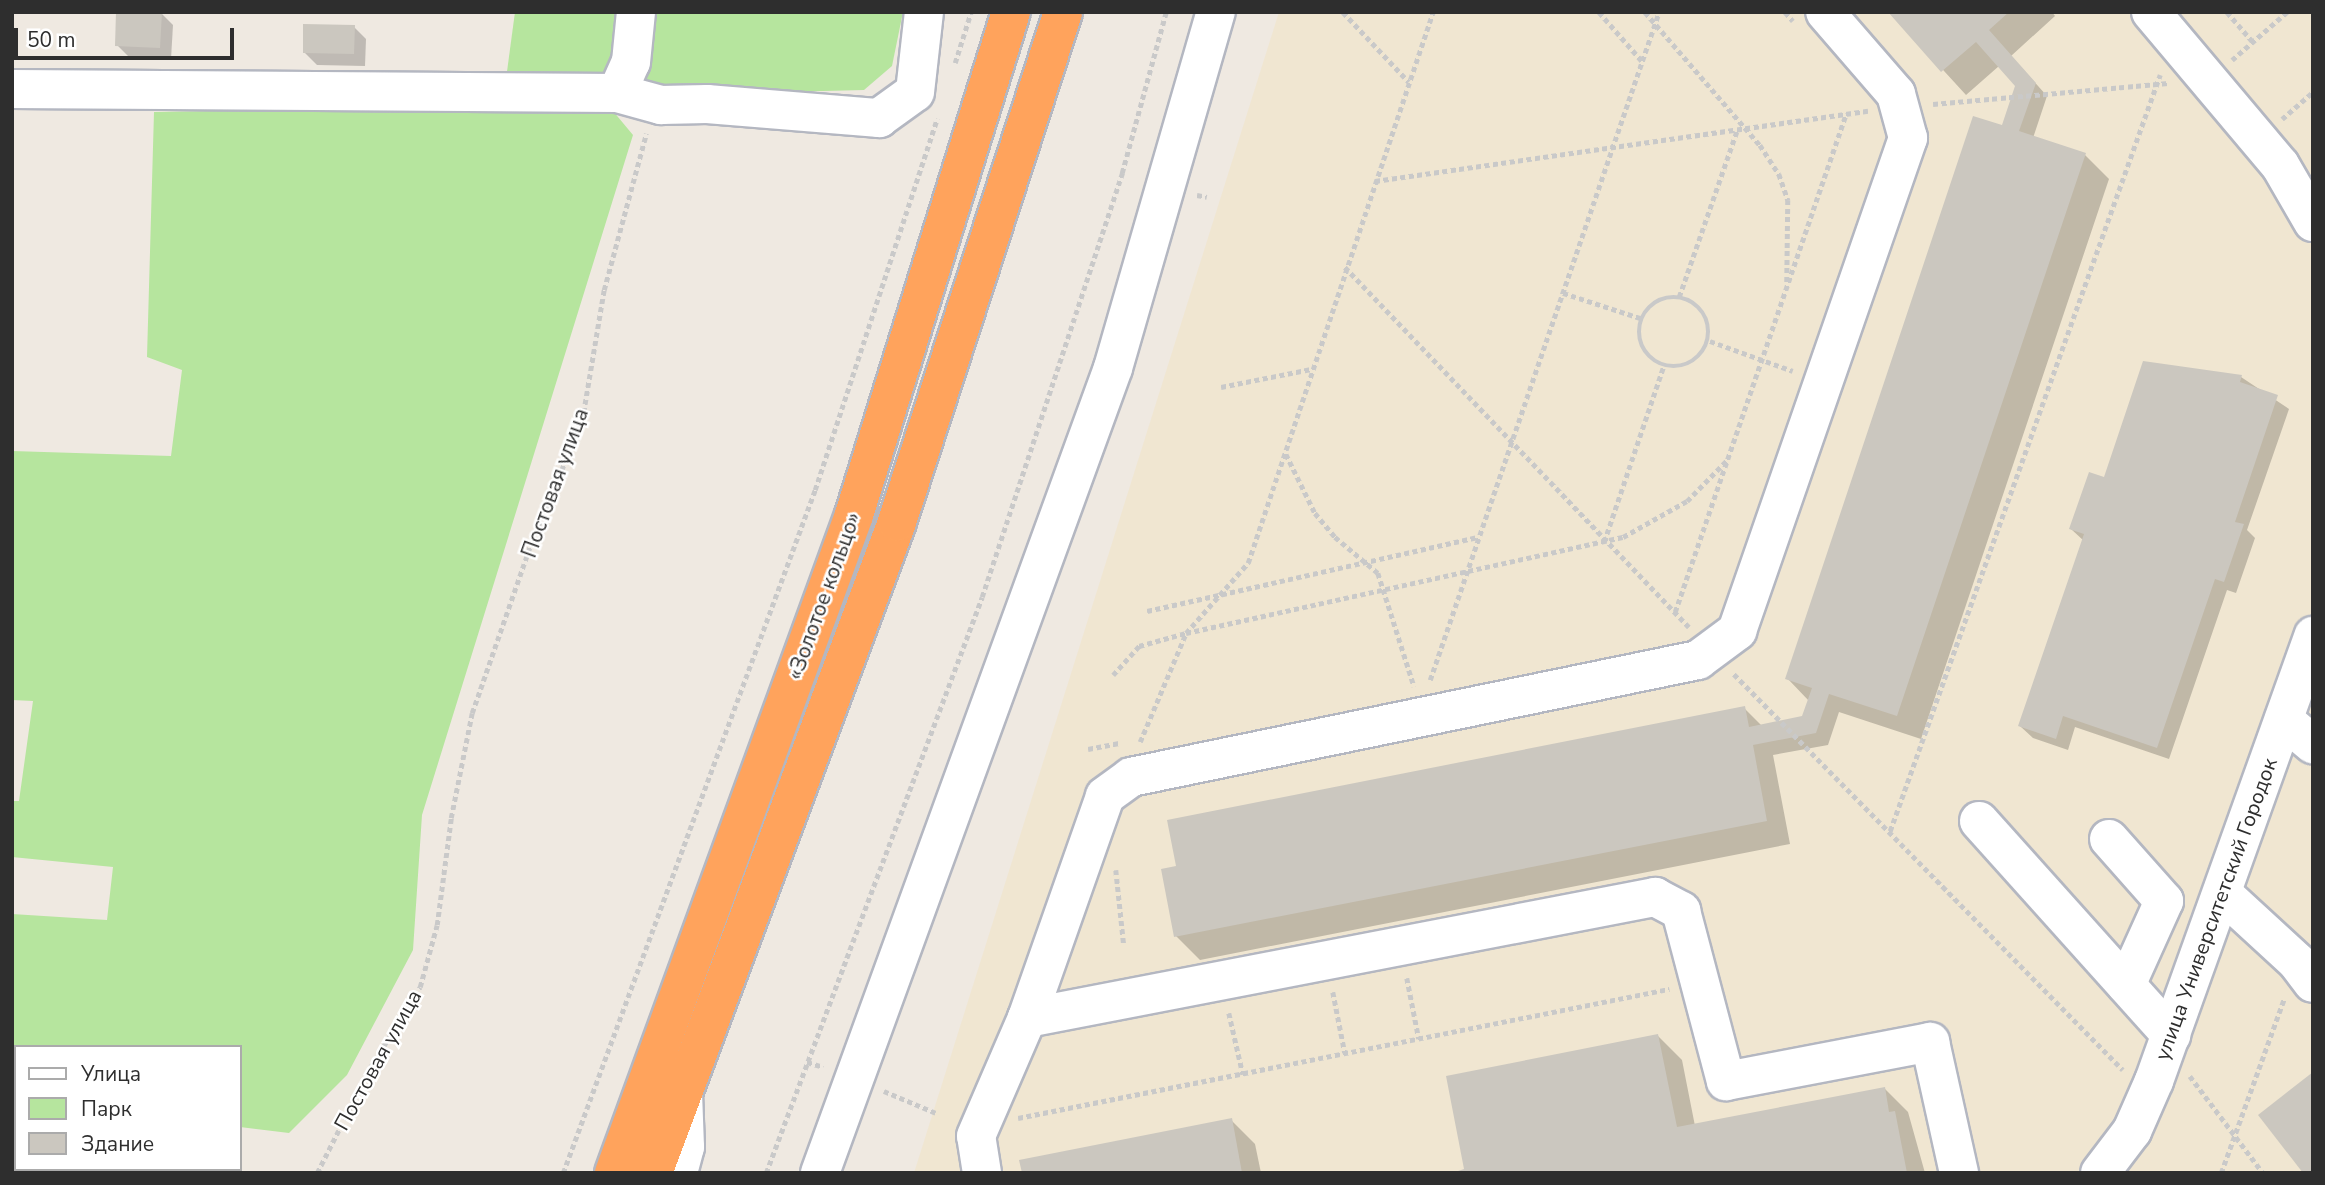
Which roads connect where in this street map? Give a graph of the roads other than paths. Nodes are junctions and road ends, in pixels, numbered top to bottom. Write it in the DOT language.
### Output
graph roads {
  1 [pos="636,12"];
  2 [pos="924,12"];
  3 [pos="1011,12"];
  4 [pos="1063,12"];
  5 [pos="1216,12"];
  6 [pos="1825,12"];
  7 [pos="2162,25"];
  8 [pos="12,89"];
  9 [pos="617,93"];
  10 [pos="2313,222"];
  11 [pos="2313,636"];
  12 [pos="2284,720"];
  13 [pos="2313,744"];
  14 [pos="1979,821"];
  15 [pos="2109,839"];
  16 [pos="2222,893"];
  17 [pos="2305,972"];
  18 [pos="2126,985"];
  19 [pos="1027,1018"];
  20 [pos="2169,1041"];
  21 [pos="683,1088"];
  22 [pos="614,1173"];
  23 [pos="653,1173"];
  24 [pos="677,1173"];
  25 [pos="820,1173"];
  26 [pos="982,1173"];
  27 [pos="1959,1173"];
  28 [pos="2100,1173"];
  1 -- 9 [label="street"];
  2 -- 9 [label="street"];
  3 -- 22 [label="highway, «Золотое кольцо»"];
  4 -- 21 [label="highway, «Золотое кольцо»"];
  5 -- 25 [label="street"];
  6 -- 19 [label="street"];
  7 -- 10 [label="street"];
  8 -- 9 [label="street"];
  11 -- 12 [label="street, улица Университетский Городок"];
  12 -- 13 [label="street"];
  12 -- 16 [label="street, улица Университетский Городок"];
  14 -- 18 [label="street"];
  15 -- 18 [label="street"];
  16 -- 17 [label="street"];
  16 -- 20 [label="street, улица Университетский Городок"];
  18 -- 20 [label="street"];
  19 -- 26 [label="street"];
  19 -- 27 [label="street"];
  20 -- 28 [label="street, улица Университетский Городок"];
  21 -- 23 [label="highway, «Золотое кольцо»"];
  21 -- 24 [label="street"];
}
